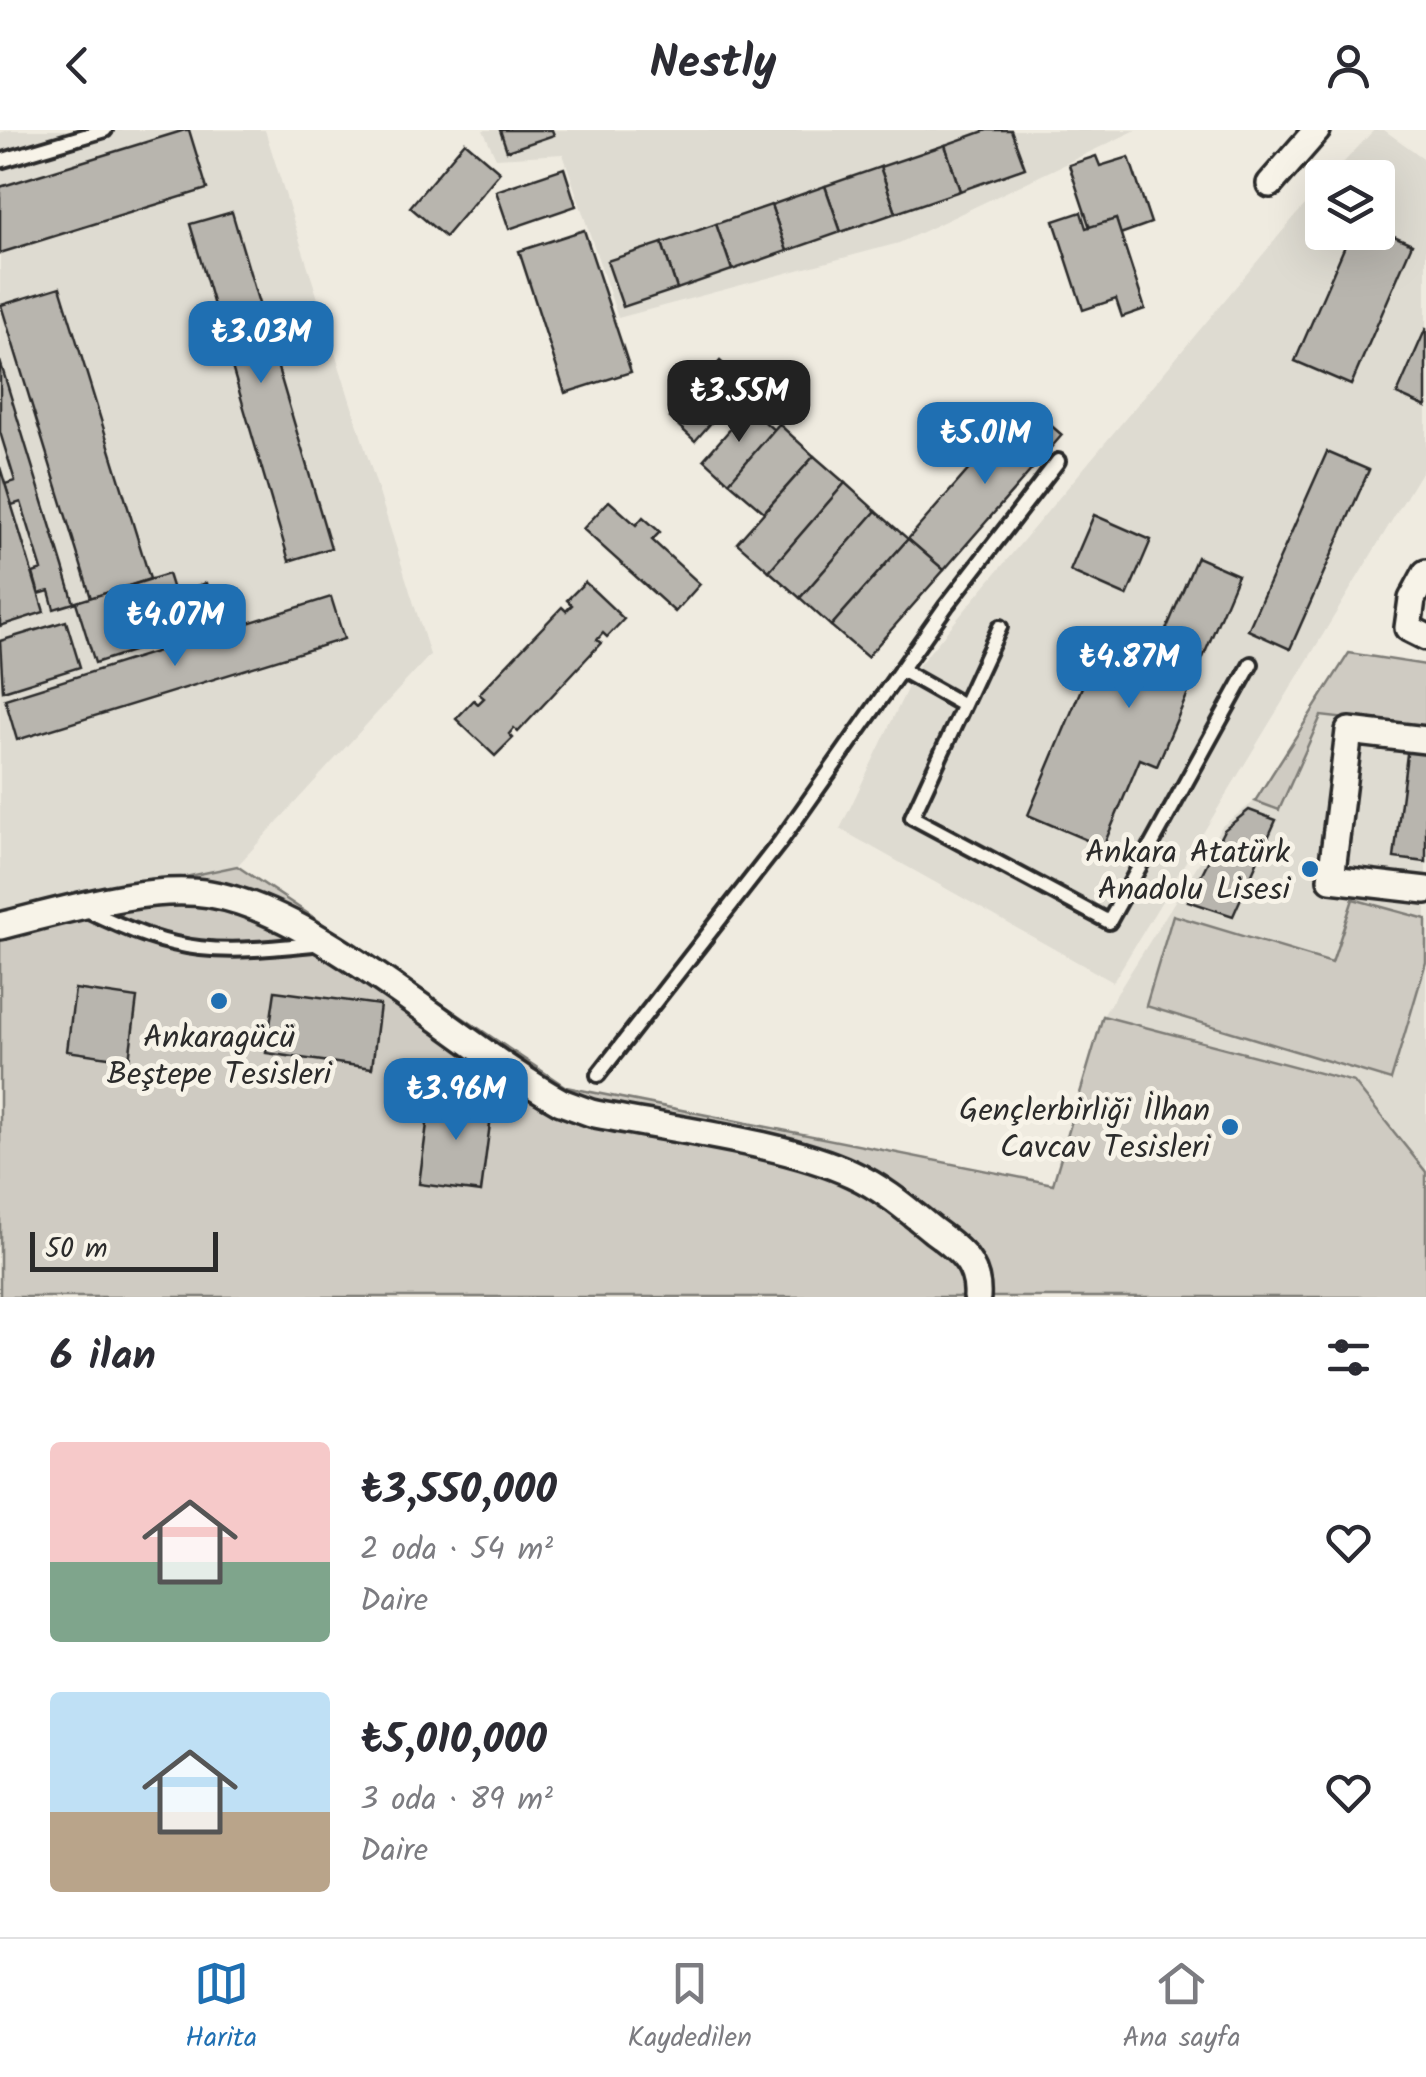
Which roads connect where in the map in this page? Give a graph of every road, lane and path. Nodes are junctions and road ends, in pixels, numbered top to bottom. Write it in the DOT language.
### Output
graph roads {
  1 [pos="105,130"];
  2 [pos="1317,130"];
  3 [pos="0,161"];
  4 [pos="1270,184"];
  5 [pos="1058,462"];
  6 [pos="1426,573"];
  7 [pos="1000,627"];
  8 [pos="1426,638"];
  9 [pos="1251,664"];
  10 [pos="900,670"];
  11 [pos="962,704"];
  12 [pos="1426,740"];
  13 [pos="1426,890"];
  14 [pos="81,907"];
  15 [pos="0,926"];
  16 [pos="324,943"];
  17 [pos="598,1075"];
  18 [pos="977,1297"];
  1 -- 3 [label="lane"];
  2 -- 4 [label="street"];
  5 -- 10 [label="lane"];
  6 -- 8 [label="street"];
  7 -- 11 [label="lane"];
  9 -- 11 [label="lane"];
  10 -- 11 [label="lane"];
  10 -- 17 [label="lane"];
  12 -- 13 [label="street"];
  14 -- 15 [label="street"];
  14 -- 16 [label="lane"];
  14 -- 16 [label="street"];
  16 -- 18 [label="street"];
}
